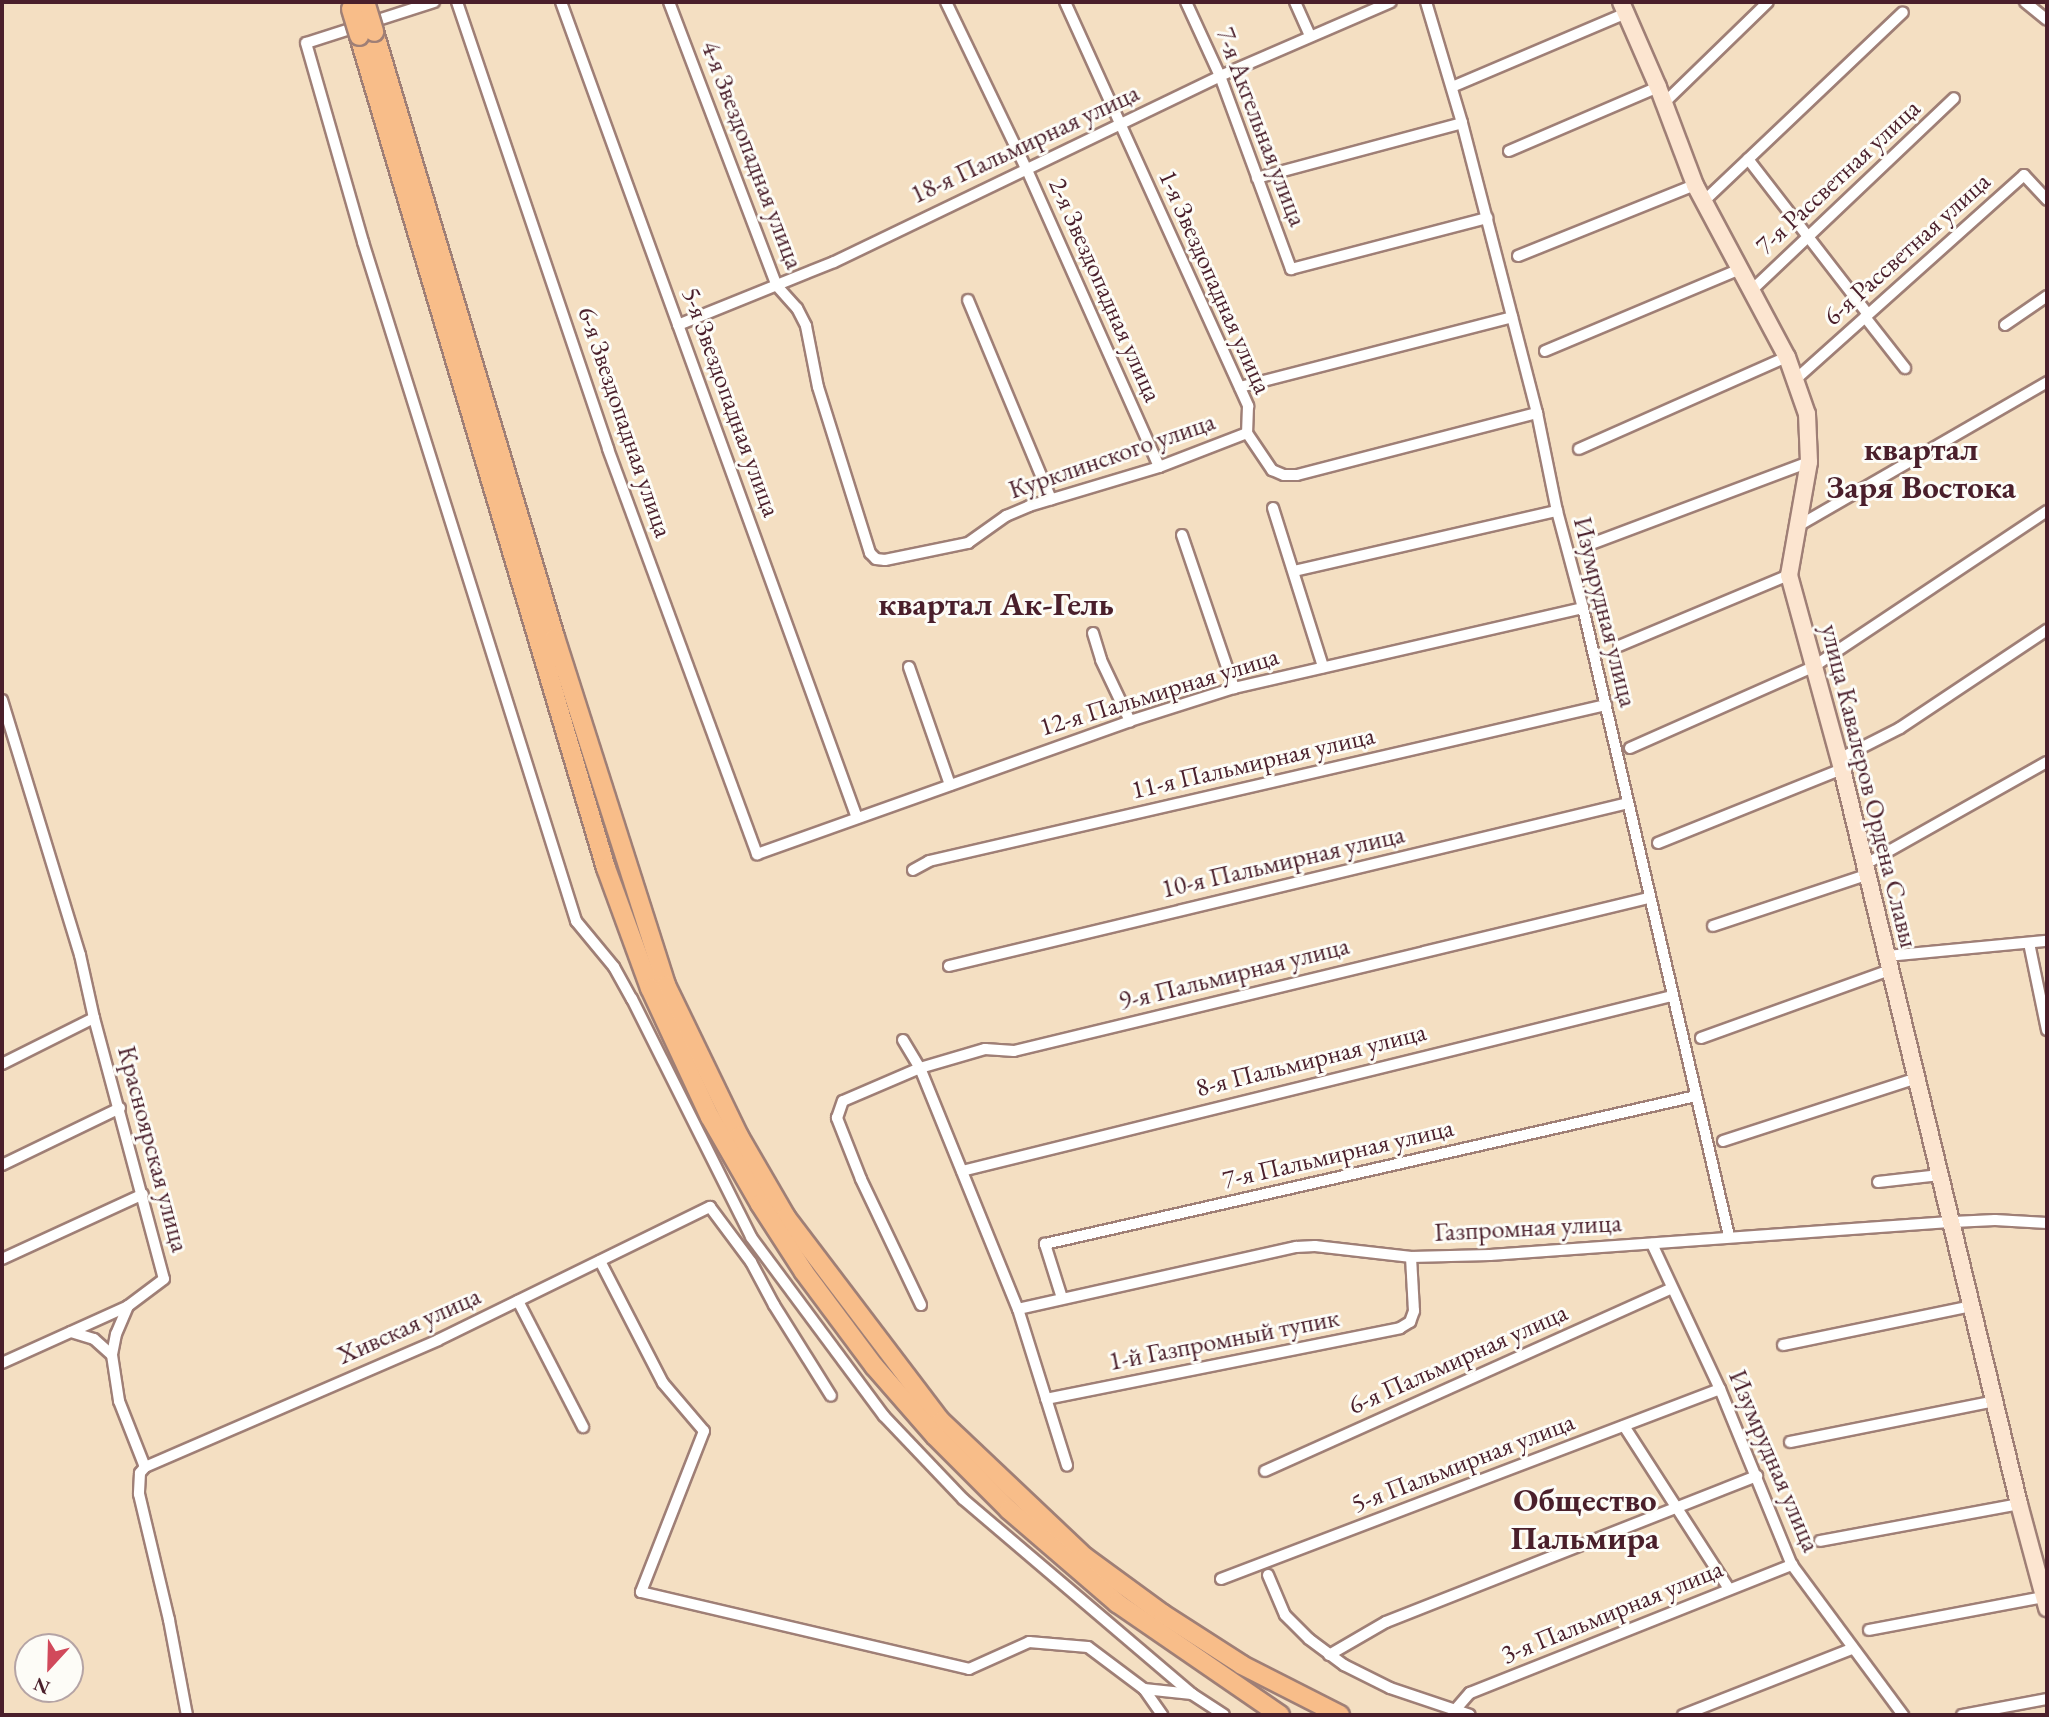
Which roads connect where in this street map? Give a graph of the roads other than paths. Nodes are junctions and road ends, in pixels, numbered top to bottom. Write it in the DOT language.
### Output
graph roads {
  1 [pos="434,2"];
  2 [pos="457,2"];
  3 [pos="561,2"];
  4 [pos="669,2"];
  5 [pos="946,2"];
  6 [pos="1065,2"];
  7 [pos="1186,2"];
  8 [pos="1295,2"];
  9 [pos="1391,2"];
  10 [pos="1426,2"];
  11 [pos="1768,2"];
  12 [pos="2025,2"];
  13 [pos="358,4"];
  14 [pos="1624,5"];
  15 [pos="1903,12"];
  16 [pos="2047,20"];
  17 [pos="366,34"];
  18 [pos="1310,36"];
  19 [pos="1220,76"];
  20 [pos="1452,87"];
  21 [pos="1658,87"];
  22 [pos="1954,99"];
  23 [pos="1663,104"];
  24 [pos="1462,123"];
  25 [pos="1120,124"];
  26 [pos="1509,151"];
  27 [pos="1748,159"];
  28 [pos="1027,170"];
  29 [pos="1257,178"];
  30 [pos="1695,185"];
  31 [pos="2047,200"];
  32 [pos="1704,201"];
  33 [pos="1487,218"];
  34 [pos="1810,235"];
  35 [pos="1518,256"];
  36 [pos="1742,268"];
  37 [pos="777,286"];
  38 [pos="1753,289"];
  39 [pos="2047,296"];
  40 [pos="968,300"];
  41 [pos="1867,315"];
  42 [pos="1512,317"];
  43 [pos="678,325"];
  44 [pos="2005,325"];
  45 [pos="1545,351"];
  46 [pos="1787,357"];
  47 [pos="1905,368"];
  48 [pos="1796,379"];
  49 [pos="2047,382"];
  50 [pos="1240,387"];
  51 [pos="1537,413"];
  52 [pos="1247,433"];
  53 [pos="1579,449"];
  54 [pos="1809,462"];
  55 [pos="1159,467"];
  56 [pos="1051,499"];
  57 [pos="1273,508"];
  58 [pos="1557,511"];
  59 [pos="2047,511"];
  60 [pos="1798,526"];
  61 [pos="1182,535"];
  62 [pos="1591,544"];
  63 [pos="876,559"];
  64 [pos="1294,571"];
  65 [pos="1788,575"];
  66 [pos="1583,608"];
  67 [pos="2047,630"];
  68 [pos="1093,633"];
  69 [pos="1619,646"];
  70 [pos="909,667"];
  71 [pos="1323,667"];
  72 [pos="1814,667"];
  73 [pos="1234,688"];
  74 [pos="2,700"];
  75 [pos="1606,705"];
  76 [pos="1130,721"];
  77 [pos="1630,748"];
  78 [pos="2047,761"];
  79 [pos="1841,764"];
  80 [pos="950,785"];
  81 [pos="1628,803"];
  82 [pos="858,818"];
  83 [pos="1658,843"];
  84 [pos="757,854"];
  85 [pos="913,870"];
  86 [pos="1865,870"];
  87 [pos="1648,898"];
  88 [pos="1713,926"];
  89 [pos="2047,941"];
  90 [pos="2029,943"];
  91 [pos="1889,963"];
  92 [pos="949,966"];
  93 [pos="1672,996"];
  94 [pos="94,1018"];
  95 [pos="2047,1030"];
  96 [pos="1701,1038"];
  97 [pos="903,1040"];
  98 [pos="2,1064"];
  99 [pos="920,1068"];
  100 [pos="1917,1078"];
  101 [pos="1696,1096"];
  102 [pos="120,1108"];
  103 [pos="1723,1141"];
  104 [pos="2,1165"];
  105 [pos="962,1171"];
  106 [pos="1940,1175"];
  107 [pos="1878,1182"];
  108 [pos="143,1194"];
  109 [pos="1953,1222"];
  110 [pos="2047,1223"];
  111 [pos="1729,1236"];
  112 [pos="1652,1244"];
  113 [pos="1411,1257"];
  114 [pos="2,1259"];
  115 [pos="600,1261"];
  116 [pos="1670,1289"];
  117 [pos="1062,1298"];
  118 [pos="518,1301"];
  119 [pos="921,1305"];
  120 [pos="128,1306"];
  121 [pos="1971,1306"];
  122 [pos="1018,1309"];
  123 [pos="71,1332"];
  124 [pos="1783,1345"];
  125 [pos="112,1355"];
  126 [pos="2,1363"];
  127 [pos="1720,1389"];
  128 [pos="831,1396"];
  129 [pos="1046,1399"];
  130 [pos="1996,1401"];
  131 [pos="1624,1426"];
  132 [pos="583,1427"];
  133 [pos="1790,1442"];
  134 [pos="1068,1465"];
  135 [pos="145,1467"];
  136 [pos="1265,1471"];
  137 [pos="1757,1476"];
  138 [pos="2019,1504"];
  139 [pos="1676,1508"];
  140 [pos="1820,1541"];
  141 [pos="1792,1565"];
  142 [pos="1268,1575"];
  143 [pos="1221,1579"];
  144 [pos="1730,1589"];
  145 [pos="2046,1603"];
  146 [pos="1869,1630"];
  147 [pos="1851,1649"];
  148 [pos="1329,1655"];
  149 [pos="1144,1689"];
  150 [pos="1192,1694"];
  151 [pos="2047,1699"];
  152 [pos="1455,1710"];
  153 [pos="187,1715"];
  154 [pos="1162,1715"];
  155 [pos="1224,1715"];
  156 [pos="1280,1715"];
  157 [pos="1340,1715"];
  158 [pos="1470,1715"];
  159 [pos="1683,1715"];
  160 [pos="1903,1715"];
  161 [pos="1962,1715"];
  1 -- 150 [label="street"];
  2 -- 84 [label="street, 6-я Звездопадная улица"];
  3 -- 43 [label="street, 5-я Звездопадная улица"];
  4 -- 37 [label="street, 4-я Звездопадная улица"];
  5 -- 28 [label="street, 2-я Звездопадная улица"];
  6 -- 25 [label="street, 1-я Звездопадная улица"];
  7 -- 19 [label="street, 7-я Акгельная улица"];
  8 -- 18 [label="street"];
  9 -- 18 [label="street, 18-я Пальмирная улица"];
  10 -- 20 [label="street, Изумрудная улица"];
  11 -- 23 [label="street"];
  12 -- 16 [label="street"];
  13 -- 17 [label="main road, bridge"];
  14 -- 20 [label="street"];
  14 -- 21 [label="street, улица Кавалеров Ордена Славы"];
  15 -- 27 [label="street"];
  17 -- 156 [label="main road"];
  17 -- 157 [label="main road"];
  18 -- 19 [label="street, 18-я Пальмирная улица"];
  19 -- 25 [label="street, 18-я Пальмирная улица"];
  19 -- 29 [label="street, 7-я Акгельная улица"];
  20 -- 24 [label="street, Изумрудная улица"];
  21 -- 23 [label="street, улица Кавалеров Ордена Славы"];
  21 -- 26 [label="street"];
  22 -- 34 [label="street, 7-я Рассветная улица"];
  23 -- 30 [label="street, улица Кавалеров Ордена Славы"];
  24 -- 29 [label="street"];
  24 -- 33 [label="street, Изумрудная улица"];
  25 -- 28 [label="street, 18-я Пальмирная улица"];
  25 -- 50 [label="street, 1-я Звездопадная улица"];
  27 -- 32 [label="street"];
  27 -- 34 [label="street"];
  28 -- 37 [label="street, 18-я Пальмирная улица"];
  28 -- 55 [label="street, 2-я Звездопадная улица"];
  29 -- 33 [label="street, 7-я Акгельная улица"];
  30 -- 32 [label="street, улица Кавалеров Ордена Славы"];
  30 -- 35 [label="street"];
  31 -- 41 [label="street, 6-я Рассветная улица"];
  32 -- 36 [label="street, улица Кавалеров Ордена Славы"];
  33 -- 42 [label="street, Изумрудная улица"];
  34 -- 38 [label="street, 7-я Рассветная улица"];
  34 -- 41 [label="street"];
  36 -- 38 [label="street, улица Кавалеров Ордена Славы"];
  36 -- 45 [label="street"];
  37 -- 43 [label="street, 18-я Пальмирная улица"];
  37 -- 63 [label="street, 4-я Звездопадная улица"];
  38 -- 46 [label="street, улица Кавалеров Ордена Славы"];
  39 -- 44 [label="street"];
  40 -- 56 [label="street"];
  41 -- 47 [label="street"];
  41 -- 48 [label="street, 6-я Рассветная улица"];
  42 -- 50 [label="street"];
  42 -- 51 [label="street, Изумрудная улица"];
  43 -- 82 [label="street, 5-я Звездопадная улица"];
  46 -- 48 [label="street, улица Кавалеров Ордена Славы"];
  46 -- 53 [label="street"];
  48 -- 54 [label="street, улица Кавалеров Ордена Славы"];
  49 -- 60 [label="street"];
  50 -- 52 [label="street, 1-я Звездопадная улица"];
  51 -- 52 [label="street, 1-я Звездопадная улица"];
  51 -- 58 [label="street, Изумрудная улица"];
  52 -- 55 [label="street, Курклинского улица"];
  54 -- 60 [label="street, улица Кавалеров Ордена Славы"];
  54 -- 62 [label="street"];
  55 -- 56 [label="street, Курклинского улица"];
  56 -- 63 [label="street, Курклинского улица"];
  57 -- 64 [label="street"];
  58 -- 64 [label="street"];
  58 -- 66 [label="street, Изумрудная улица"];
  59 -- 72 [label="street"];
  60 -- 65 [label="street, улица Кавалеров Ордена Славы"];
  61 -- 73 [label="street"];
  64 -- 71 [label="street"];
  65 -- 69 [label="street"];
  65 -- 72 [label="street, улица Кавалеров Ордена Славы"];
  66 -- 71 [label="street, 12-я Пальмирная улица"];
  66 -- 75 [label="street, Изумрудная улица"];
  67 -- 79 [label="street"];
  68 -- 76 [label="street"];
  70 -- 80 [label="street"];
  71 -- 73 [label="street, 12-я Пальмирная улица"];
  72 -- 77 [label="street"];
  72 -- 79 [label="street, улица Кавалеров Ордена Славы"];
  73 -- 76 [label="street, 12-я Пальмирная улица"];
  74 -- 94 [label="street, Красноярская улица"];
  75 -- 81 [label="street, Изумрудная улица"];
  75 -- 85 [label="street, 11-я Пальмирная улица"];
  76 -- 80 [label="street, 12-я Пальмирная улица"];
  78 -- 86 [label="street"];
  79 -- 83 [label="street"];
  79 -- 86 [label="street, улица Кавалеров Ордена Славы"];
  80 -- 82 [label="street, 12-я Пальмирная улица"];
  81 -- 87 [label="street, Изумрудная улица"];
  81 -- 92 [label="street, 10-я Пальмирная улица"];
  82 -- 84 [label="street, 12-я Пальмирная улица"];
  86 -- 88 [label="street"];
  86 -- 91 [label="street, улица Кавалеров Ордена Славы"];
  87 -- 93 [label="street, Изумрудная улица"];
  87 -- 99 [label="street, 9-я Пальмирная улица"];
  89 -- 90 [label="street"];
  90 -- 91 [label="street"];
  90 -- 95 [label="street"];
  91 -- 96 [label="street"];
  91 -- 100 [label="street, улица Кавалеров Ордена Славы"];
  93 -- 101 [label="street, Изумрудная улица"];
  93 -- 105 [label="street, 8-я Пальмирная улица"];
  94 -- 98 [label="street"];
  94 -- 102 [label="street, Красноярская улица"];
  97 -- 99 [label="street"];
  99 -- 105 [label="street"];
  99 -- 119 [label="street, 9-я Пальмирная улица"];
  100 -- 103 [label="street"];
  100 -- 106 [label="street, улица Кавалеров Ордена Славы"];
  101 -- 111 [label="street, Изумрудная улица"];
  101 -- 117 [label="street, 7-я Пальмирная улица"];
  102 -- 104 [label="street"];
  102 -- 108 [label="street, Красноярская улица"];
  105 -- 122 [label="street"];
  106 -- 107 [label="street"];
  106 -- 109 [label="street, улица Кавалеров Ордена Славы"];
  108 -- 114 [label="street"];
  108 -- 120 [label="street, Красноярская улица"];
  109 -- 110 [label="street, Газпромная улица"];
  109 -- 111 [label="street, Газпромная улица"];
  109 -- 121 [label="street, улица Кавалеров Ордена Славы"];
  111 -- 112 [label="street, Газпромная улица"];
  112 -- 113 [label="street, Газпромная улица"];
  112 -- 116 [label="street, Изумрудная улица"];
  113 -- 117 [label="street, Газпромная улица"];
  113 -- 129 [label="street, 1-й Газпромный тупик"];
  115 -- 118 [label="street, Хивская улица"];
  115 -- 128 [label="street, Хивская улица"];
  115 -- 149 [label="street"];
  116 -- 127 [label="street, Изумрудная улица"];
  116 -- 136 [label="street, 6-я Пальмирная улица"];
  117 -- 122 [label="street, Газпромная улица"];
  118 -- 132 [label="street"];
  118 -- 135 [label="street, Хивская улица"];
  120 -- 123 [label="street"];
  120 -- 125 [label="street"];
  121 -- 124 [label="street"];
  121 -- 130 [label="street, улица Кавалеров Ордена Славы"];
  122 -- 129 [label="street"];
  123 -- 125 [label="street"];
  123 -- 126 [label="street"];
  125 -- 135 [label="street"];
  127 -- 131 [label="street, 5-я Пальмирная улица"];
  127 -- 137 [label="street, Изумрудная улица"];
  129 -- 134 [label="street"];
  130 -- 133 [label="street"];
  130 -- 138 [label="street, улица Кавалеров Ордена Славы"];
  131 -- 139 [label="street"];
  131 -- 143 [label="street, 5-я Пальмирная улица"];
  135 -- 153 [label="street"];
  137 -- 139 [label="street"];
  137 -- 141 [label="street, Изумрудная улица"];
  138 -- 140 [label="street"];
  138 -- 145 [label="street, улица Кавалеров Ордена Славы"];
  139 -- 144 [label="street"];
  139 -- 148 [label="street"];
  141 -- 144 [label="street, 3-я Пальмирная улица"];
  141 -- 147 [label="street, Изумрудная улица"];
  142 -- 148 [label="street"];
  144 -- 152 [label="street, 3-я Пальмирная улица"];
  145 -- 146 [label="street"];
  147 -- 159 [label="street"];
  147 -- 160 [label="street, Изумрудная улица"];
  148 -- 152 [label="street"];
  149 -- 150 [label="street"];
  149 -- 154 [label="street"];
  150 -- 155 [label="street"];
  151 -- 161 [label="street"];
  152 -- 158 [label="street"];
}
